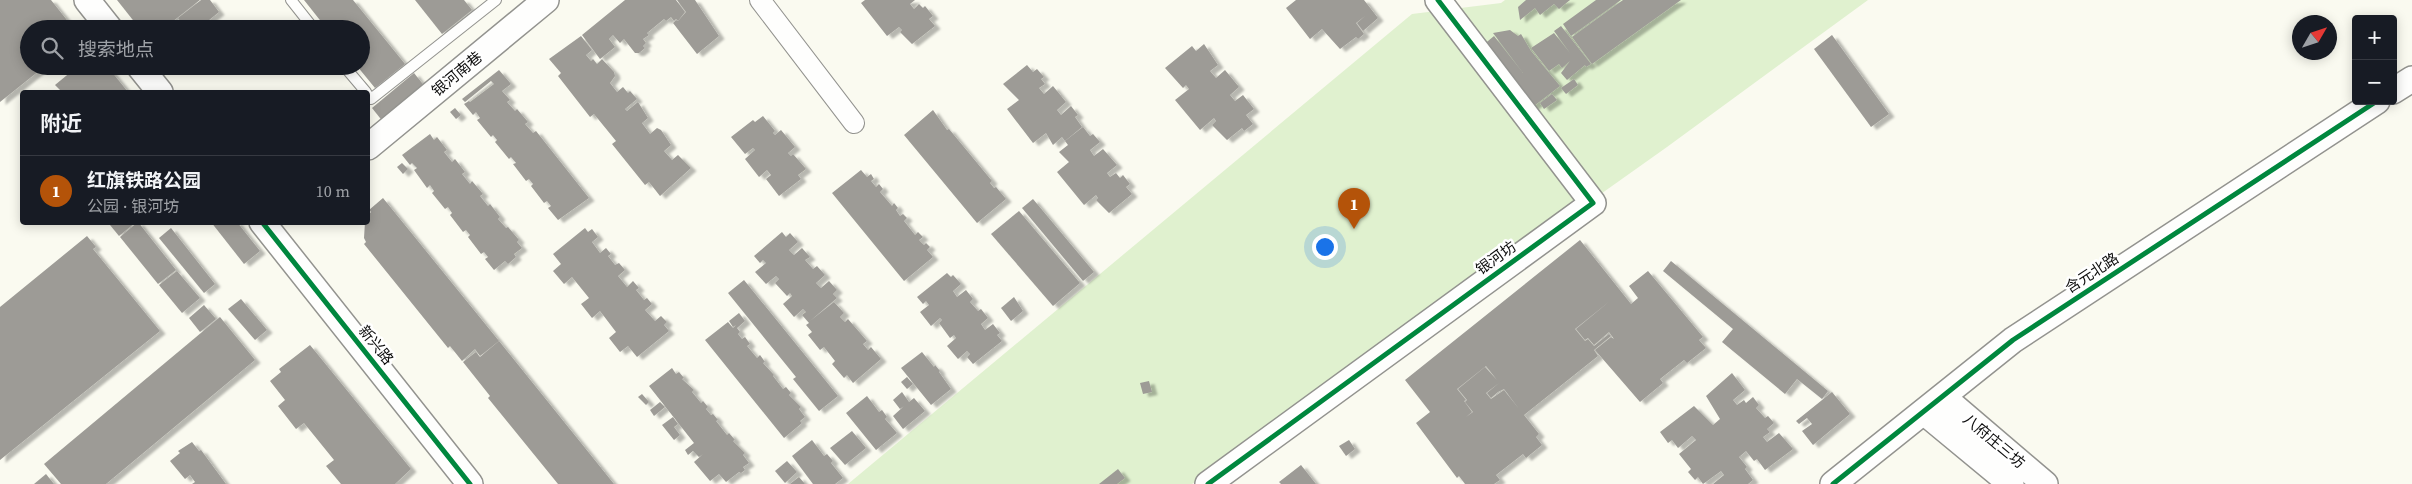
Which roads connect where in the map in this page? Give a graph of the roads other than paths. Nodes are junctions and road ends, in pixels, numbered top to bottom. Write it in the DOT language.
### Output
graph roads {
  1 [pos="291,0"];
  2 [pos="496,0"];
  3 [pos="546,0"];
  4 [pos="760,0"];
  5 [pos="1438,0"];
  6 [pos="93,2"];
  7 [pos="104,20"];
  8 [pos="307,20"];
  9 [pos="146,75"];
  10 [pos="351,75"];
  11 [pos="2412,79"];
  12 [pos="2397,88"];
  13 [pos="158,90"];
  14 [pos="363,90"];
  15 [pos="370,98"];
  16 [pos="2371,105"];
  17 [pos="854,123"];
  18 [pos="370,145"];
  19 [pos="269,225"];
  20 [pos="1933,404"];
  21 [pos="470,484"];
  22 [pos="1208,484"];
  23 [pos="1833,484"];
  24 [pos="2011,484"];
  25 [pos="2045,484"];
  1 -- 8 [label="lane"];
  2 -- 15 [label="lane"];
  3 -- 18 [label="street, 银河南巷"];
  4 -- 17 [label="street"];
  5 -- 22 [label="street, 银河坊"];
  6 -- 7 [label="street"];
  9 -- 13 [label="street"];
  10 -- 14 [label="lane"];
  11 -- 12 [label="street"];
  16 -- 20 [label="street, 含元北路"];
  19 -- 21 [label="street, 新兴路"];
  20 -- 23 [label="street, 含元北路"];
  20 -- 24 [label="street, 八府庄三坊"];
  20 -- 25 [label="street, 八府庄三坊"];
}
